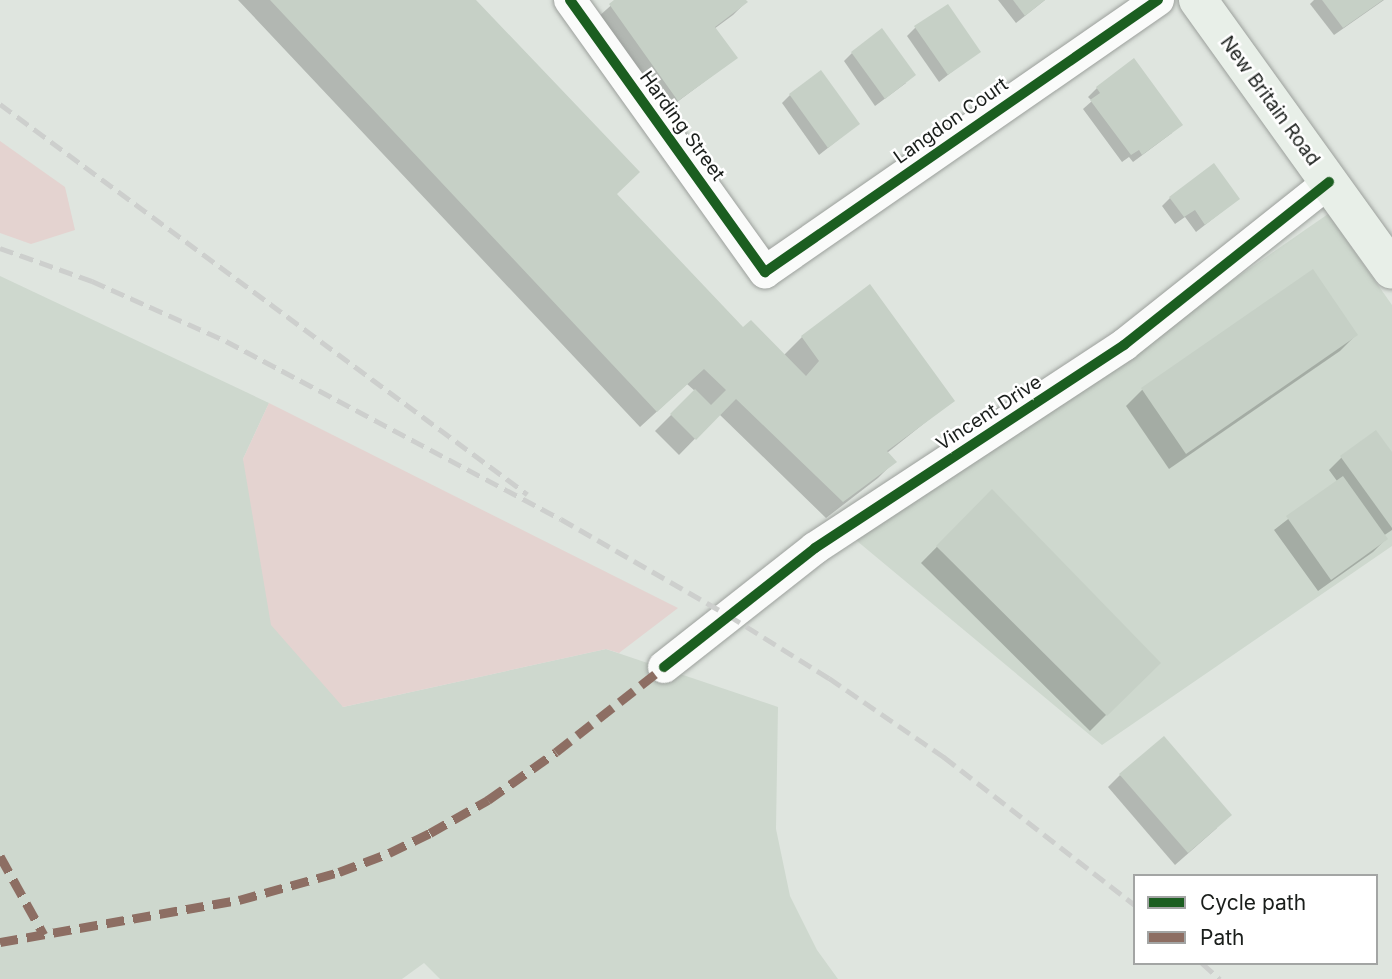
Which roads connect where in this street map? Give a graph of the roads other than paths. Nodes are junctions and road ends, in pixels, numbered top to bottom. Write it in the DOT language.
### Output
graph roads {
  1 [pos="570,0"];
  2 [pos="1158,0"];
  3 [pos="1198,0"];
  4 [pos="1329,182"];
  5 [pos="1392,270"];
  6 [pos="765,272"];
  7 [pos="664,667"];
  1 -- 6 [label="street, Harding Street"];
  2 -- 6 [label="street, Langdon Court"];
  3 -- 4 [label="main road, New Britain Road"];
  4 -- 5 [label="main road, New Britain Road"];
  4 -- 7 [label="street, Vincent Drive"];
}
